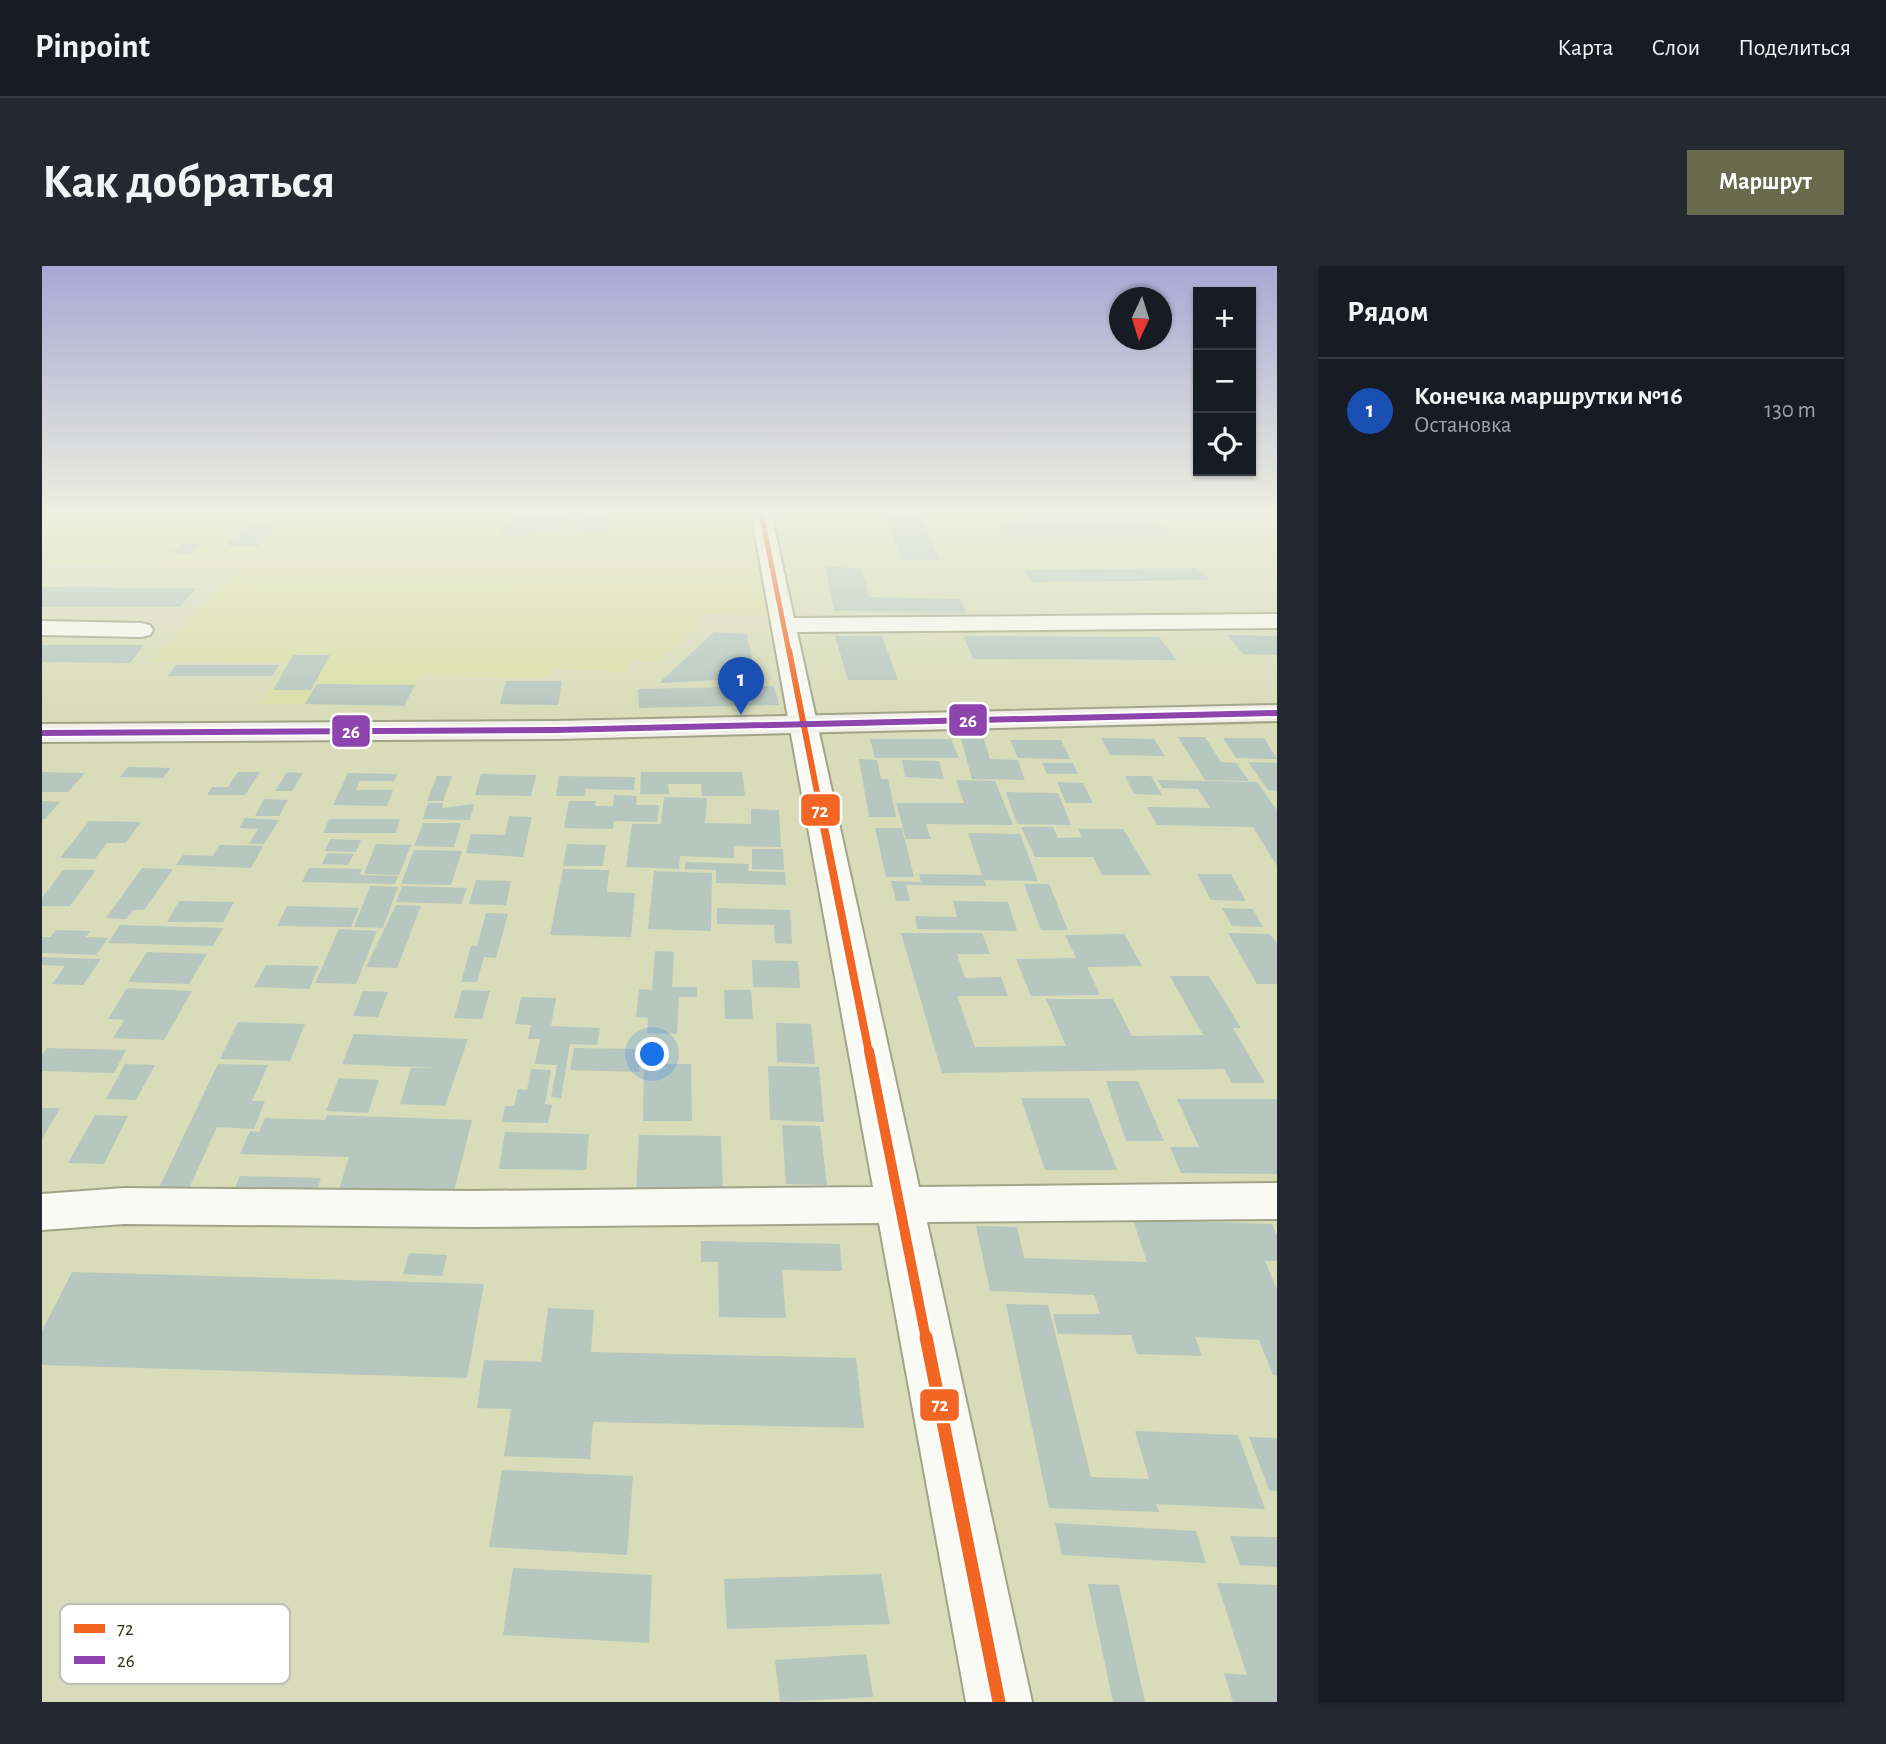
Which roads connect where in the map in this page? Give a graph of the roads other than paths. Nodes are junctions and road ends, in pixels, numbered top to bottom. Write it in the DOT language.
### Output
graph roads {
  1 [pos="774,580"];
  2 [pos="1277,621"];
  3 [pos="783,625"];
  4 [pos="42,628"];
  5 [pos="141,630"];
  6 [pos="1277,713"];
  7 [pos="804,724"];
  8 [pos="42,733"];
  9 [pos="1277,1201"];
  10 [pos="900,1204"];
  11 [pos="42,1212"];
  12 [pos="999,1702"];
  1 -- 3 [label="street"];
  2 -- 3 [label="street"];
  3 -- 7 [label="street"];
  4 -- 5 [label="street"];
  6 -- 7 [label="street"];
  7 -- 8 [label="street"];
  7 -- 10 [label="street"];
  9 -- 10 [label="street"];
  10 -- 11 [label="street"];
  10 -- 12 [label="street"];
}
